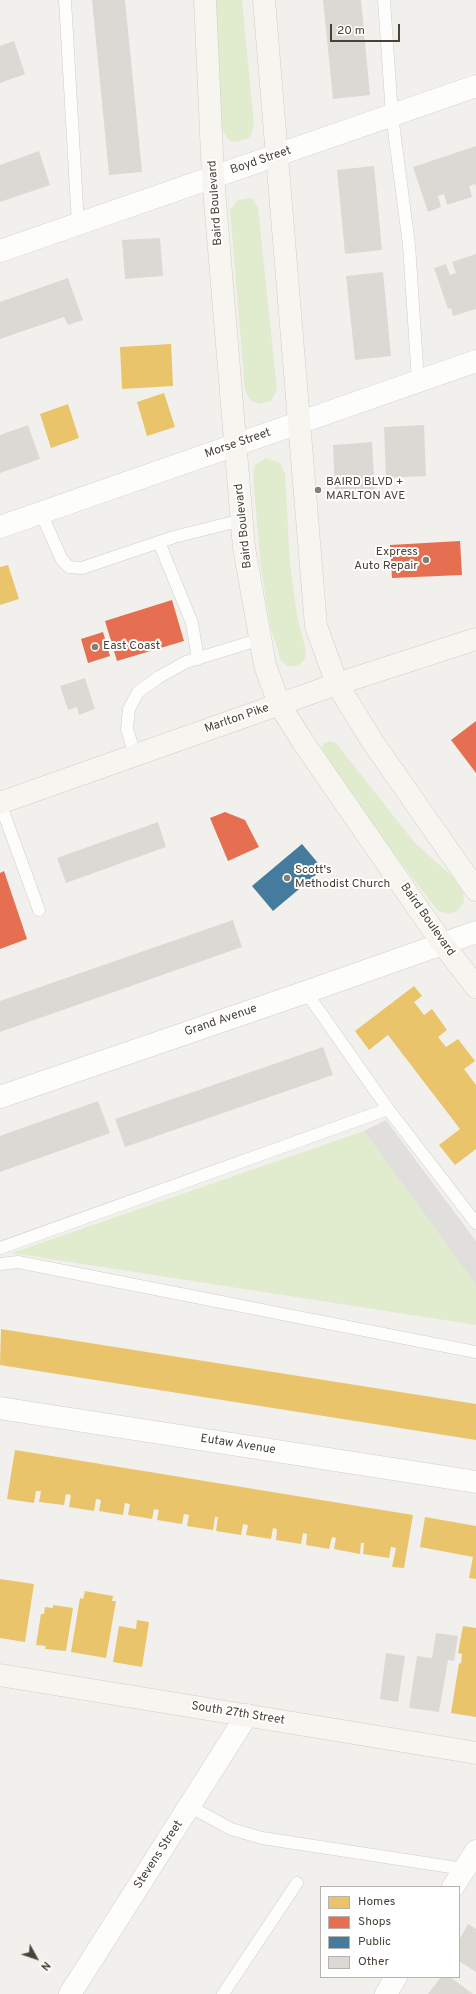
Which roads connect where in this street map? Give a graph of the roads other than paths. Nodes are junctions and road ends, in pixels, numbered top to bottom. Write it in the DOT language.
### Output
graph roads {
  1 [pos="66,0"];
  2 [pos="205,0"];
  3 [pos="264,0"];
  4 [pos="384,0"];
  5 [pos="476,86"];
  6 [pos="392,115"];
  7 [pos="276,156"];
  8 [pos="214,177"];
  9 [pos="78,224"];
  10 [pos="0,252"];
  11 [pos="476,361"];
  12 [pos="418,381"];
  13 [pos="298,423"];
  14 [pos="236,445"];
  15 [pos="41,513"];
  16 [pos="242,520"];
  17 [pos="0,527"];
  18 [pos="160,542"];
  19 [pos="260,639"];
  20 [pos="476,639"];
  21 [pos="198,659"];
  22 [pos="337,684"];
  23 [pos="279,704"];
  24 [pos="135,754"];
  25 [pos="0,803"];
  26 [pos="476,890"];
  27 [pos="39,910"];
  28 [pos="476,932"];
  29 [pos="442,943"];
  30 [pos="476,987"];
  31 [pos="306,992"];
  32 [pos="0,1097"];
  33 [pos="388,1109"];
  34 [pos="476,1223"];
  35 [pos="0,1248"];
  36 [pos="0,1264"];
  37 [pos="476,1352"];
  38 [pos="0,1408"];
  39 [pos="476,1482"];
  40 [pos="0,1675"];
  41 [pos="247,1715"];
  42 [pos="476,1753"];
  43 [pos="189,1806"];
  44 [pos="476,1851"];
  45 [pos="458,1878"];
  46 [pos="297,1883"];
  47 [pos="395,1978"];
  48 [pos="70,1994"];
  49 [pos="223,1994"];
  50 [pos="386,1994"];
  1 -- 9 [label="lane"];
  2 -- 8 [label="main road, Baird Boulevard"];
  3 -- 7 [label="main road"];
  4 -- 6 [label="lane"];
  5 -- 6 [label="street, Boyd Street"];
  6 -- 7 [label="street, Boyd Street"];
  6 -- 12 [label="lane"];
  7 -- 8 [label="street, Boyd Street"];
  7 -- 13 [label="main road"];
  8 -- 9 [label="street, Boyd Street"];
  8 -- 14 [label="main road, Baird Boulevard"];
  9 -- 10 [label="street, Boyd Street"];
  11 -- 12 [label="street, Morse Street"];
  12 -- 13 [label="street, Morse Street"];
  13 -- 14 [label="street, Morse Street"];
  13 -- 22 [label="main road"];
  14 -- 15 [label="street, Morse Street"];
  14 -- 16 [label="main road, Baird Boulevard"];
  15 -- 17 [label="street, Morse Street"];
  15 -- 18 [label="lane"];
  16 -- 18 [label="lane"];
  16 -- 19 [label="main road, Baird Boulevard"];
  18 -- 21 [label="lane"];
  19 -- 21 [label="lane"];
  19 -- 23 [label="main road, Baird Boulevard"];
  20 -- 22 [label="main road, Marlton Pike"];
  21 -- 24 [label="lane"];
  22 -- 23 [label="main road, Marlton Pike"];
  22 -- 26 [label="main road"];
  23 -- 24 [label="main road, Marlton Pike"];
  23 -- 29 [label="main road, Baird Boulevard"];
  24 -- 25 [label="main road, Marlton Pike"];
  25 -- 27 [label="lane"];
  28 -- 29 [label="street, Grand Avenue"];
  29 -- 30 [label="main road, Baird Boulevard"];
  29 -- 31 [label="street, Grand Avenue"];
  31 -- 32 [label="street, Grand Avenue"];
  31 -- 33 [label="lane"];
  33 -- 34 [label="lane"];
  33 -- 35 [label="lane"];
  36 -- 37 [label="lane"];
  38 -- 39 [label="street, Eutaw Avenue"];
  40 -- 41 [label="main road, South 27th Street"];
  41 -- 42 [label="main road, South 27th Street"];
  41 -- 43 [label="street, Stevens Street"];
  43 -- 45 [label="lane"];
  43 -- 48 [label="street, Stevens Street"];
  44 -- 45 [label="street"];
  46 -- 49 [label="lane"];
  47 -- 50 [label="street"];
}
